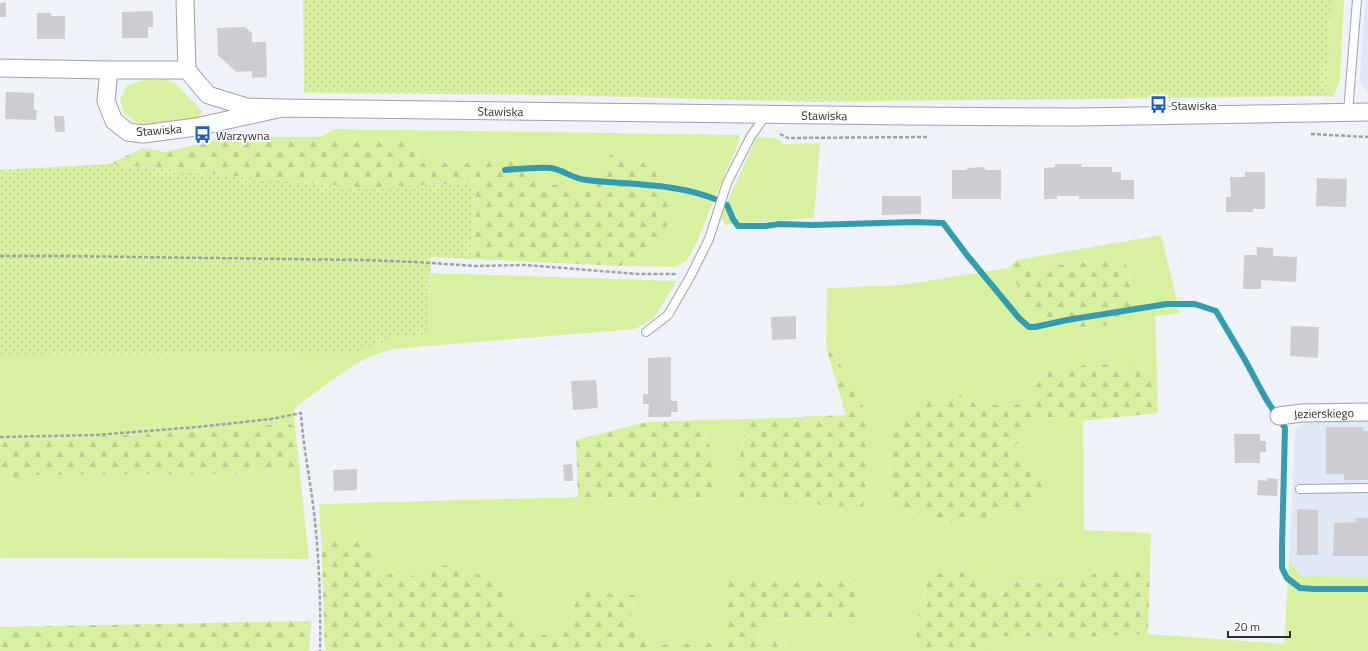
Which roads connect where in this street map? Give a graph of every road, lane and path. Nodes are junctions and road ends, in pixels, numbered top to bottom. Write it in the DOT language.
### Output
graph roads {
  1 [pos="185,0"];
  2 [pos="1357,0"];
  3 [pos="0,68"];
  4 [pos="109,70"];
  5 [pos="187,70"];
  6 [pos="282,108"];
  7 [pos="1348,112"];
  8 [pos="1368,112"];
  9 [pos="766,114"];
  10 [pos="0,256"];
  11 [pos="690,277"];
  12 [pos="646,332"];
  13 [pos="1368,412"];
  14 [pos="1279,416"];
  15 [pos="0,437"];
  16 [pos="1368,488"];
  17 [pos="1300,489"];
  18 [pos="320,651"];
  1 -- 5 [label="street"];
  2 -- 7 [label="lane"];
  3 -- 4 [label="street"];
  4 -- 5 [label="street"];
  4 -- 6 [label="street, Stawiska"];
  5 -- 6 [label="street, Stawiska"];
  6 -- 9 [label="street, Stawiska"];
  7 -- 8 [label="street, Stawiska"];
  7 -- 9 [label="street, Stawiska"];
  9 -- 11 [label="lane"];
  10 -- 11 [label="path"];
  11 -- 12 [label="lane"];
  13 -- 14 [label="street, Jezierskiego"];
  15 -- 18 [label="path"];
  16 -- 17 [label="lane"];
}
